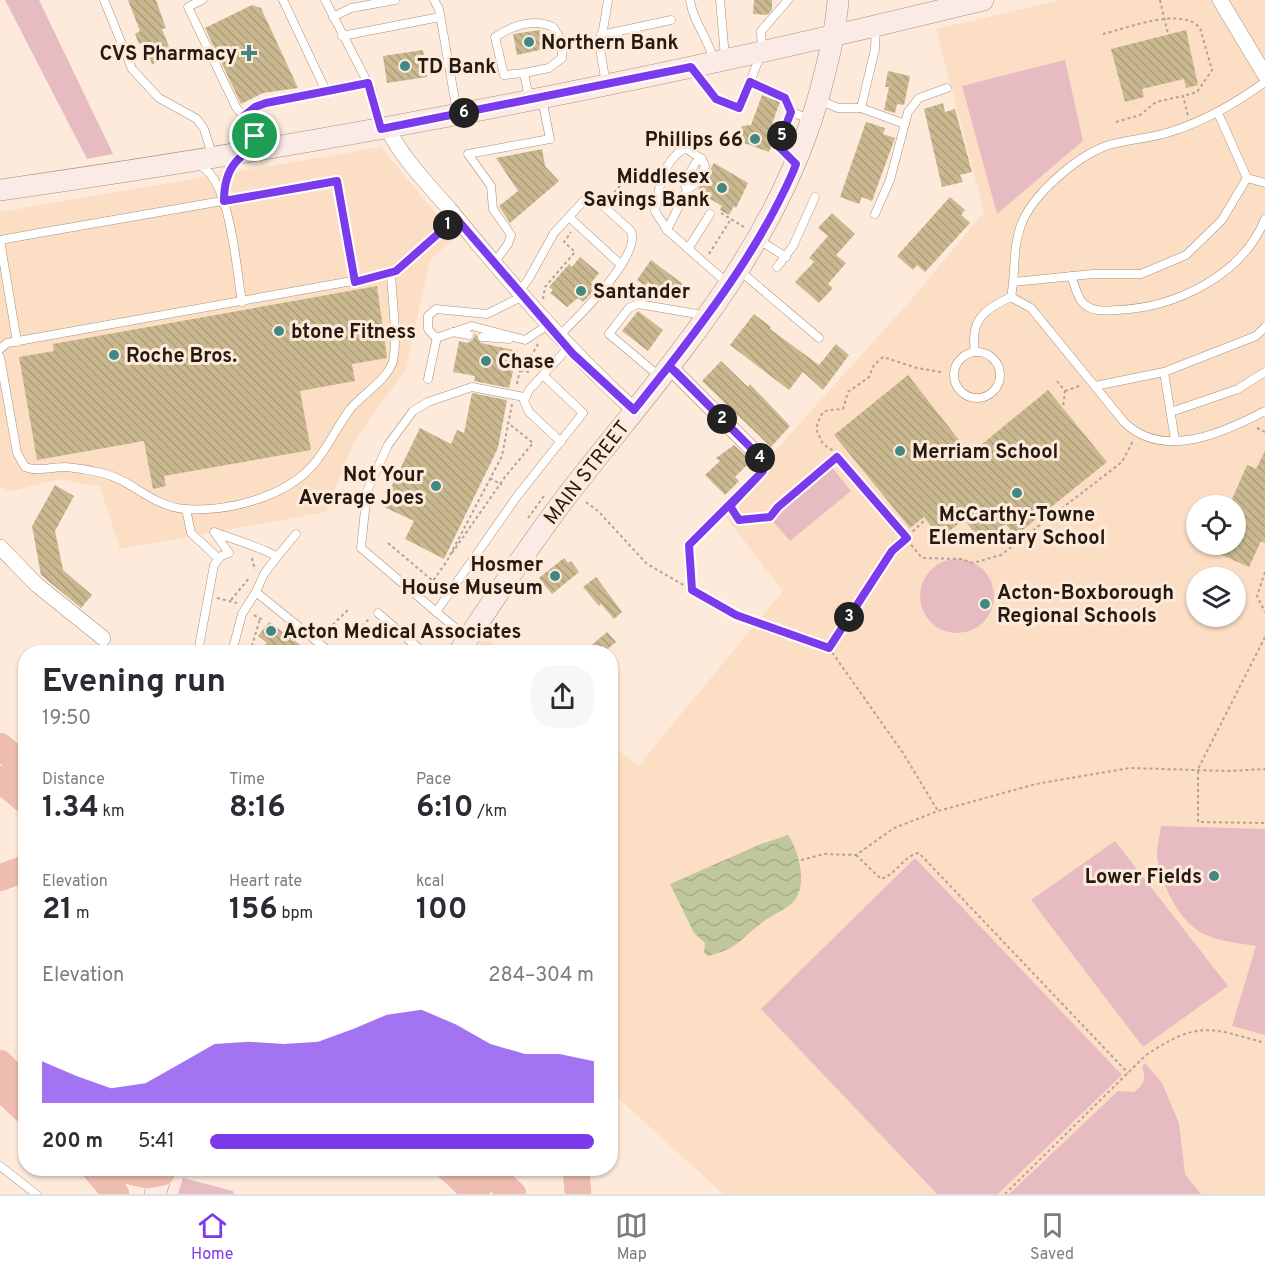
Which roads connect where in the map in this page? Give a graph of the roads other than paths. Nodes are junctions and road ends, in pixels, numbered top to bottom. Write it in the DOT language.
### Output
graph roads {
  1 [pos="104,0"];
  2 [pos="202,0"];
  3 [pos="283,0"];
  4 [pos="325,0"];
  5 [pos="395,0"];
  6 [pos="434,0"];
  7 [pos="608,0"];
  8 [pos="690,0"];
  9 [pos="720,0"];
  10 [pos="788,0"];
  11 [pos="838,0"];
  12 [pos="983,0"];
  13 [pos="1220,0"];
  14 [pos="333,17"];
  15 [pos="440,17"];
  16 [pos="671,20"];
  17 [pos="876,25"];
  18 [pos="834,34"];
  19 [pos="601,35"];
  20 [pos="342,36"];
  21 [pos="762,51"];
  22 [pos="719,60"];
  23 [pos="691,67"];
  24 [pos="524,73"];
  25 [pos="1265,75"];
  26 [pos="750,82"];
  27 [pos="1265,82"];
  28 [pos="368,83"];
  29 [pos="606,85"];
  30 [pos="947,88"];
  31 [pos="327,91"];
  32 [pos="536,99"];
  33 [pos="861,108"];
  34 [pos="816,110"];
  35 [pos="791,112"];
  36 [pos="1218,113"];
  37 [pos="457,114"];
  38 [pos="244,116"];
  39 [pos="905,124"];
  40 [pos="384,128"];
  41 [pos="246,153"];
  42 [pos="213,158"];
  43 [pos="702,159"];
  44 [pos="190,162"];
  45 [pos="796,164"];
  46 [pos="704,171"];
  47 [pos="1247,178"];
  48 [pos="696,183"];
  49 [pos="1265,183"];
  50 [pos="1,187"];
  51 [pos="690,193"];
  52 [pos="815,197"];
  53 [pos="224,201"];
  54 [pos="711,210"];
  55 [pos="875,214"];
  56 [pos="569,217"];
  57 [pos="456,218"];
  58 [pos="1265,219"];
  59 [pos="667,230"];
  60 [pos="756,236"];
  61 [pos="688,249"];
  62 [pos="786,257"];
  63 [pos="494,263"];
  64 [pos="620,264"];
  65 [pos="777,267"];
  66 [pos="391,274"];
  67 [pos="1071,276"];
  68 [pos="736,278"];
  69 [pos="355,282"];
  70 [pos="1014,282"];
  71 [pos="521,293"];
  72 [pos="1011,297"];
  73 [pos="242,302"];
  74 [pos="708,316"];
  75 [pos="548,325"];
  76 [pos="1265,327"];
  77 [pos="453,332"];
  78 [pos="469,335"];
  79 [pos="437,337"];
  80 [pos="482,337"];
  81 [pos="819,338"];
  82 [pos="519,339"];
  83 [pos="17,342"];
  84 [pos="563,342"];
  85 [pos="0,349"];
  86 [pos="975,352"];
  87 [pos="0,357"];
  88 [pos="665,371"];
  89 [pos="1164,372"];
  90 [pos="1265,372"];
  91 [pos="543,375"];
  92 [pos="428,380"];
  93 [pos="1095,386"];
  94 [pos="524,397"];
  95 [pos="634,410"];
  96 [pos="1265,411"];
  97 [pos="1171,412"];
  98 [pos="1175,440"];
  99 [pos="561,442"];
  100 [pos="760,457"];
  101 [pos="186,509"];
  102 [pos="296,534"];
  103 [pos="0,547"];
  104 [pos="277,557"];
  105 [pos="218,558"];
  106 [pos="256,592"];
  107 [pos="436,612"];
  108 [pos="378,613"];
  109 [pos="103,638"];
  110 [pos="199,645"];
  111 [pos="233,645"];
  112 [pos="320,645"];
  113 [pos="415,645"];
  114 [pos="463,645"];
  115 [pos="465,645"];
  116 [pos="0,746"];
  117 [pos="18,761"];
  118 [pos="0,779"];
  119 [pos="18,794"];
  120 [pos="18,871"];
  121 [pos="0,878"];
  122 [pos="0,1063"];
  123 [pos="18,1081"];
  124 [pos="0,1087"];
  125 [pos="18,1104"];
  126 [pos="0,1166"];
  127 [pos="101,1176"];
  128 [pos="458,1176"];
  129 [pos="494,1176"];
  130 [pos="577,1176"];
  131 [pos="36,1194"];
  132 [pos="116,1194"];
  133 [pos="477,1194"];
  134 [pos="513,1194"];
  135 [pos="578,1194"];
  1 -- 42 [label="lane"];
  2 -- 38 [label="lane"];
  3 -- 31 [label="lane"];
  4 -- 14 [label="lane"];
  5 -- 14 [label="lane"];
  6 -- 15 [label="lane"];
  7 -- 19 [label="lane"];
  8 -- 22 [label="lane"];
  9 -- 22 [label="lane"];
  10 -- 21 [label="lane"];
  11 -- 18 [label="main road, MAIN STREET"];
  12 -- 17 [label="main road"];
  13 -- 25 [label="street"];
  14 -- 20 [label="lane"];
  15 -- 20 [label="lane"];
  15 -- 37 [label="lane"];
  16 -- 19 [label="lane"];
  17 -- 18 [label="main road"];
  17 -- 33 [label="lane"];
  18 -- 21 [label="main road"];
  18 -- 34 [label="main road, MAIN STREET"];
  19 -- 29 [label="lane"];
  20 -- 28 [label="lane"];
  21 -- 22 [label="main road"];
  21 -- 26 [label="lane"];
  22 -- 23 [label="main road"];
  23 -- 26 [label="lane"];
  23 -- 29 [label="main road"];
  24 -- 24 [label="lane"];
  24 -- 32 [label="lane"];
  26 -- 35 [label="lane"];
  27 -- 36 [label="lane"];
  28 -- 31 [label="lane"];
  28 -- 40 [label="lane"];
  29 -- 32 [label="main road"];
  30 -- 39 [label="lane"];
  31 -- 38 [label="lane"];
  32 -- 37 [label="main road"];
  32 -- 63 [label="lane"];
  33 -- 34 [label="lane"];
  33 -- 39 [label="lane"];
  34 -- 35 [label="lane"];
  34 -- 45 [label="main road, MAIN STREET"];
  35 -- 45 [label="lane"];
  36 -- 47 [label="lane"];
  36 -- 70 [label="lane"];
  37 -- 40 [label="main road"];
  38 -- 41 [label="lane"];
  39 -- 55 [label="lane"];
  40 -- 41 [label="main road"];
  40 -- 57 [label="street"];
  41 -- 42 [label="main road"];
  41 -- 53 [label="lane"];
  42 -- 44 [label="main road"];
  43 -- 46 [label="lane"];
  43 -- 51 [label="lane"];
  43 -- 59 [label="lane"];
  44 -- 50 [label="main road"];
  44 -- 53 [label="lane"];
  45 -- 60 [label="main road, MAIN STREET"];
  47 -- 49 [label="lane"];
  47 -- 67 [label="lane"];
  48 -- 51 [label="lane"];
  51 -- 59 [label="lane"];
  52 -- 62 [label="lane"];
  53 -- 69 [label="lane"];
  53 -- 73 [label="lane"];
  53 -- 83 [label="lane"];
  54 -- 61 [label="lane"];
  56 -- 64 [label="lane"];
  56 -- 64 [label="lane"];
  56 -- 71 [label="lane"];
  57 -- 63 [label="street"];
  57 -- 66 [label="lane"];
  58 -- 67 [label="lane"];
  59 -- 61 [label="lane"];
  60 -- 62 [label="lane"];
  60 -- 68 [label="main road, MAIN STREET"];
  61 -- 68 [label="lane"];
  62 -- 65 [label="lane"];
  63 -- 71 [label="street"];
  64 -- 84 [label="lane"];
  66 -- 69 [label="lane"];
  66 -- 101 [label="lane"];
  67 -- 70 [label="lane"];
  68 -- 74 [label="main road, MAIN STREET"];
  68 -- 81 [label="lane"];
  69 -- 73 [label="lane"];
  70 -- 72 [label="lane"];
  71 -- 75 [label="street"];
  71 -- 79 [label="lane"];
  72 -- 86 [label="lane"];
  72 -- 93 [label="lane"];
  73 -- 83 [label="lane"];
  74 -- 88 [label="main road, MAIN STREET"];
  74 -- 88 [label="lane"];
  75 -- 82 [label="lane"];
  75 -- 84 [label="street"];
  76 -- 89 [label="lane"];
  77 -- 78 [label="lane"];
  77 -- 79 [label="lane"];
  77 -- 82 [label="lane"];
  79 -- 92 [label="lane"];
  80 -- 82 [label="lane"];
  83 -- 85 [label="lane"];
  84 -- 91 [label="lane"];
  84 -- 95 [label="street"];
  86 -- 86 [label="lane"];
  87 -- 101 [label="lane"];
  88 -- 95 [label="main road, MAIN STREET"];
  88 -- 100 [label="street"];
  89 -- 93 [label="lane"];
  89 -- 97 [label="lane"];
  90 -- 97 [label="lane"];
  91 -- 94 [label="lane"];
  91 -- 99 [label="lane"];
  93 -- 98 [label="lane"];
  94 -- 99 [label="lane"];
  94 -- 107 [label="lane"];
  95 -- 115 [label="main road, MAIN STREET"];
  96 -- 98 [label="lane"];
  97 -- 98 [label="lane"];
  99 -- 107 [label="lane"];
  101 -- 105 [label="lane"];
  102 -- 104 [label="lane"];
  103 -- 109 [label="street"];
  104 -- 105 [label="lane"];
  104 -- 106 [label="lane"];
  105 -- 110 [label="lane"];
  106 -- 111 [label="lane"];
  106 -- 112 [label="lane"];
  107 -- 114 [label="lane"];
  108 -- 113 [label="lane"];
  116 -- 117 [label="highway"];
  118 -- 119 [label="highway"];
  120 -- 121 [label="highway"];
  122 -- 123 [label="highway"];
  124 -- 125 [label="highway"];
  126 -- 131 [label="lane"];
  127 -- 132 [label="highway"];
  128 -- 133 [label="highway"];
  129 -- 134 [label="highway"];
  130 -- 135 [label="highway"];
}
